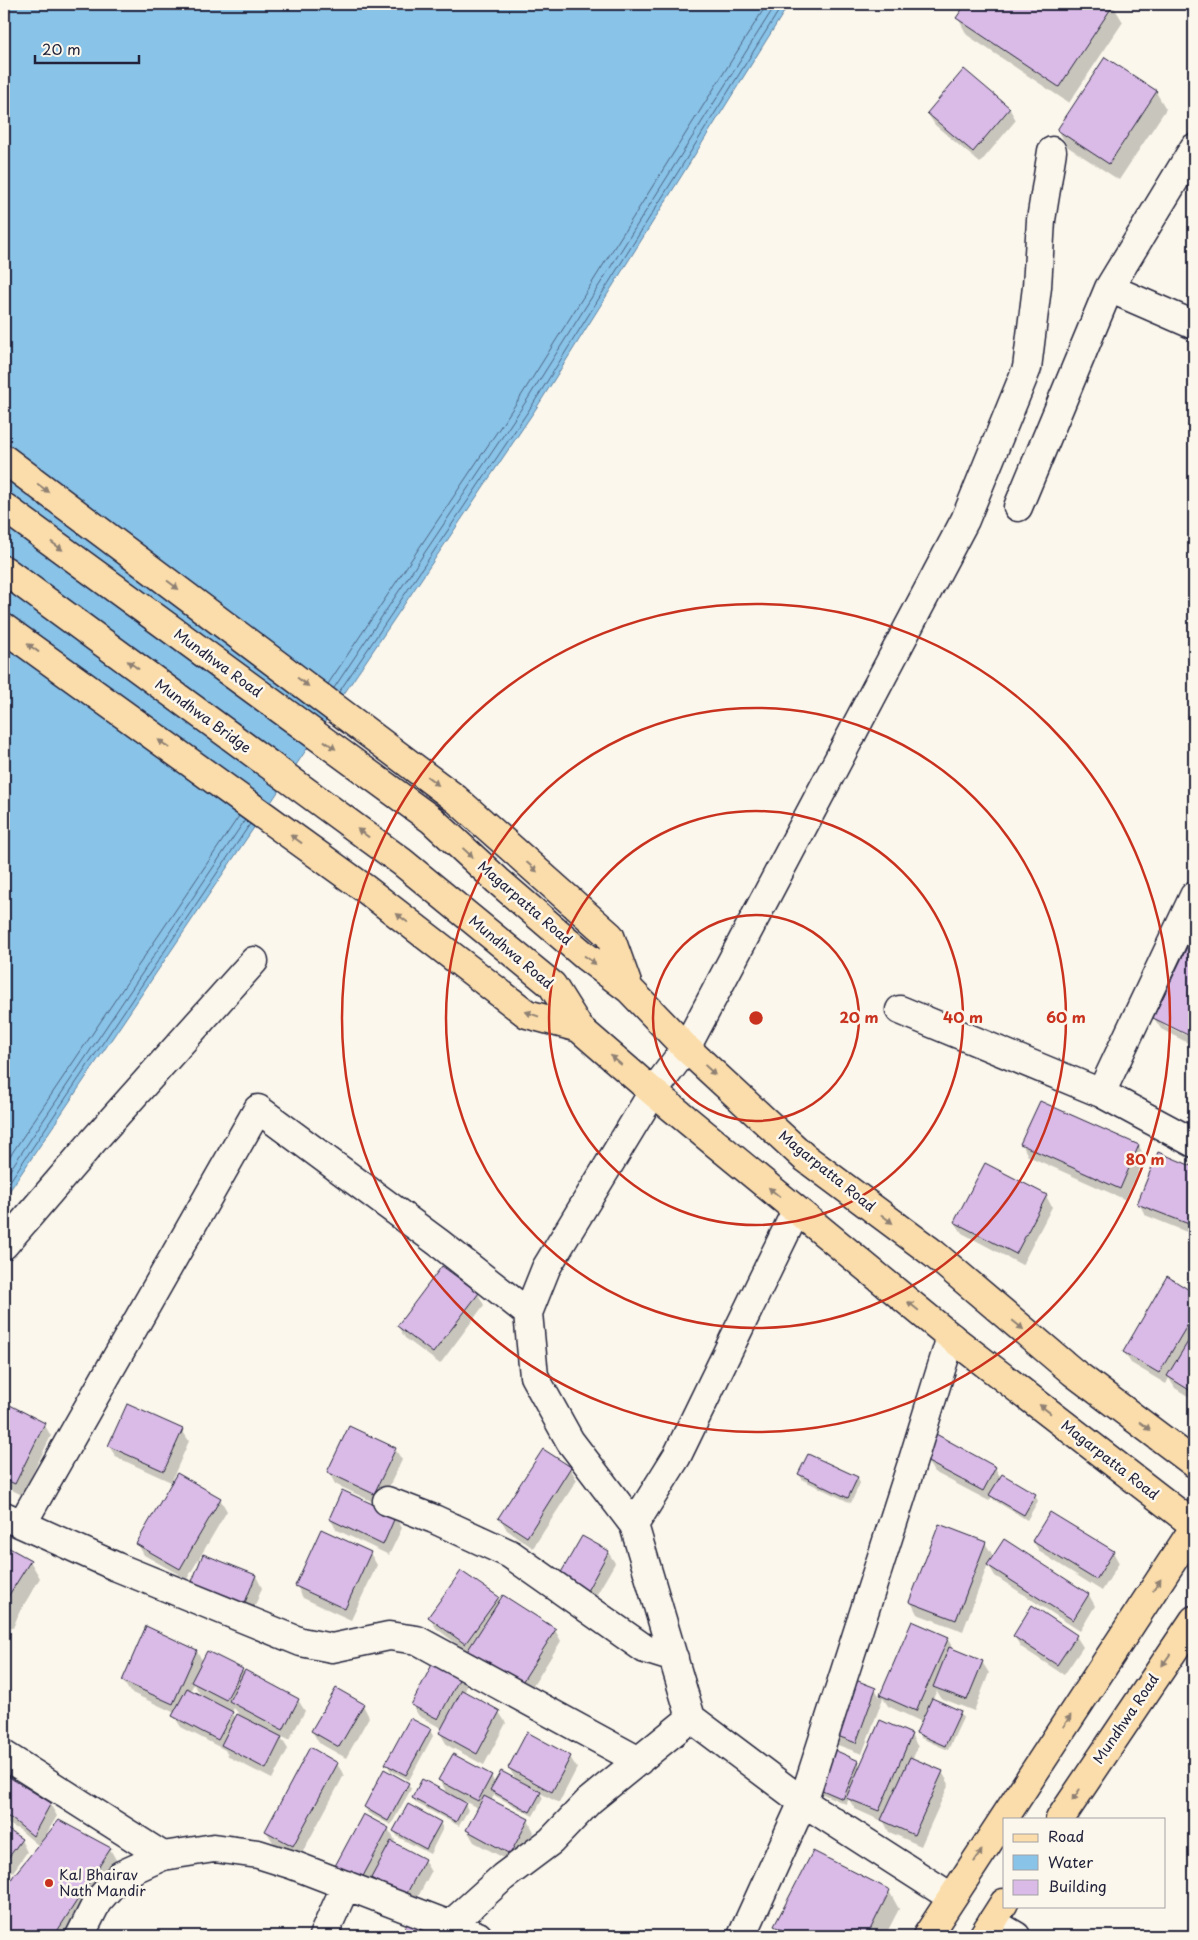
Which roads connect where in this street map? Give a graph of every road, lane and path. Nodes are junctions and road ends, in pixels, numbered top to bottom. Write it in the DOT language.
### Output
graph roads {
  1 [pos="1194,148"];
  2 [pos="1052,151"];
  3 [pos="1109,288"];
  4 [pos="1194,325"];
  5 [pos="4,459"];
  6 [pos="4,507"];
  7 [pos="1018,507"];
  8 [pos="4,570"];
  9 [pos="4,628"];
  10 [pos="432,820"];
  11 [pos="402,862"];
  12 [pos="1194,896"];
  13 [pos="254,961"];
  14 [pos="629,989"];
  15 [pos="900,1010"];
  16 [pos="579,1028"];
  17 [pos="686,1048"];
  18 [pos="653,1092"];
  19 [pos="1101,1093"];
  20 [pos="1194,1143"];
  21 [pos="796,1211"];
  22 [pos="4,1246"];
  23 [pos="528,1313"];
  24 [pos="951,1337"];
  25 [pos="1194,1463"];
  26 [pos="387,1501"];
  27 [pos="13,1520"];
  28 [pos="634,1524"];
  29 [pos="1194,1526"];
  30 [pos="1194,1620"];
  31 [pos="674,1658"];
  32 [pos="691,1718"];
  33 [pos="4,1755"];
  34 [pos="639,1761"];
  35 [pos="803,1802"];
  36 [pos="1061,1818"];
  37 [pos="163,1856"];
  38 [pos="346,1885"];
  39 [pos="951,1897"];
  40 [pos="993,1920"];
  41 [pos="450,1925"];
  42 [pos="80,1936"];
  43 [pos="323,1936"];
  44 [pos="478,1936"];
  45 [pos="742,1936"];
  46 [pos="927,1936"];
  47 [pos="1016,1936"];
  1 -- 3 [label="street"];
  2 -- 17 [label="street"];
  3 -- 4 [label="street"];
  3 -- 7 [label="street"];
  5 -- 14 [label="main road, one-way"];
  6 -- 10 [label="main road, Mundhwa Road, one-way"];
  11 -- 8 [label="main road, Mundhwa Bridge, one-way"];
  16 -- 9 [label="main road, one-way"];
  10 -- 14 [label="main road, Magarpatta Road, one-way"];
  11 -- 16 [label="main road, Mundhwa Road"];
  12 -- 19 [label="street"];
  13 -- 22 [label="street"];
  14 -- 17 [label="main road, Magarpatta Road"];
  15 -- 19 [label="street"];
  18 -- 16 [label="main road, Mundhwa Road, one-way"];
  17 -- 18 [label="street"];
  17 -- 25 [label="main road, Magarpatta Road, one-way"];
  21 -- 18 [label="main road, Magarpatta Road, one-way"];
  18 -- 23 [label="street"];
  19 -- 20 [label="street"];
  24 -- 21 [label="main road, Magarpatta Road, one-way"];
  21 -- 28 [label="street"];
  23 -- 27 [label="street"];
  23 -- 28 [label="street"];
  29 -- 24 [label="main road, Magarpatta Road, one-way"];
  24 -- 35 [label="street"];
  26 -- 31 [label="street"];
  27 -- 34 [label="street"];
  28 -- 31 [label="street"];
  39 -- 29 [label="main road, one-way"];
  30 -- 36 [label="main road, Mundhwa Road, one-way"];
  31 -- 32 [label="street"];
  32 -- 34 [label="street"];
  32 -- 35 [label="street"];
  33 -- 37 [label="street"];
  34 -- 41 [label="street"];
  35 -- 39 [label="street"];
  35 -- 45 [label="street"];
  37 -- 38 [label="street"];
  37 -- 42 [label="street"];
  38 -- 41 [label="street"];
  38 -- 43 [label="street"];
  39 -- 46 [label="main road"];
  40 -- 47 [label="street"];
  41 -- 44 [label="street"];
}
